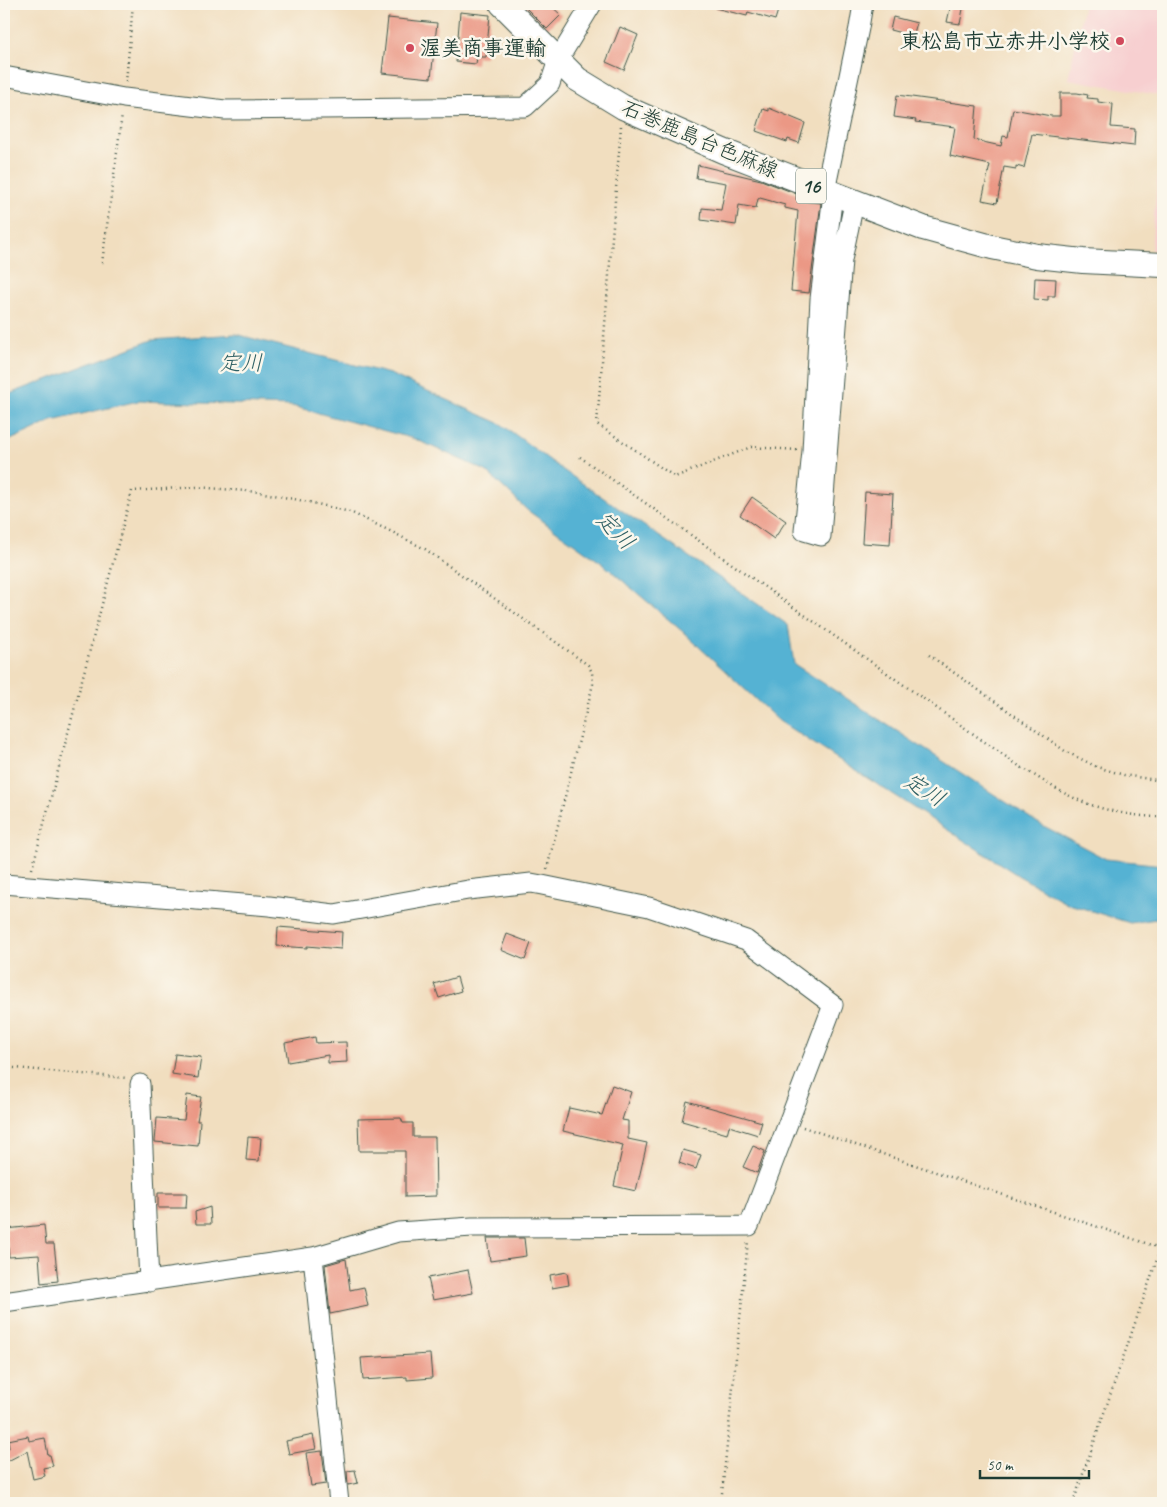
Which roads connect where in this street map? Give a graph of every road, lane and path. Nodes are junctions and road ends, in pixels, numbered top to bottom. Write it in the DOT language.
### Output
graph roads {
  1 [pos="133,4"];
  2 [pos="502,4"];
  3 [pos="592,4"];
  4 [pos="863,4"];
  5 [pos="558,60"];
  6 [pos="4,76"];
  7 [pos="124,98"];
  8 [pos="623,107"];
  9 [pos="837,196"];
  10 [pos="102,262"];
  11 [pos="1163,265"];
  12 [pos="812,451"];
  13 [pos="580,457"];
  14 [pos="929,655"];
  15 [pos="1163,780"];
  16 [pos="1163,817"];
  17 [pos="4,884"];
  18 [pos="28,885"];
  19 [pos="542,885"];
  20 [pos="4,1067"];
  21 [pos="140,1084"];
  22 [pos="789,1123"];
  23 [pos="750,1226"];
  24 [pos="1163,1242"];
  25 [pos="1162,1249"];
  26 [pos="313,1257"];
  27 [pos="148,1282"];
  28 [pos="4,1302"];
  29 [pos="339,1503"];
  30 [pos="721,1503"];
  31 [pos="1073,1503"];
  1 -- 7 [label="path"];
  2 -- 5 [label="main road, 石巻鹿島台色麻線 / 16"];
  3 -- 5 [label="street"];
  4 -- 9 [label="street"];
  5 -- 7 [label="street"];
  5 -- 8 [label="main road, 石巻鹿島台色麻線 / 16"];
  6 -- 7 [label="street"];
  7 -- 10 [label="path"];
  8 -- 9 [label="main road, 石巻鹿島台色麻線 / 16"];
  8 -- 12 [label="path"];
  9 -- 11 [label="main road, 石巻鹿島台色麻線 / 16"];
  9 -- 12 [label="street"];
  9 -- 12 [label="street"];
  13 -- 16 [label="path"];
  14 -- 15 [label="path"];
  17 -- 18 [label="street"];
  18 -- 19 [label="street"];
  18 -- 19 [label="path"];
  19 -- 22 [label="street"];
  20 -- 21 [label="path"];
  21 -- 27 [label="street"];
  22 -- 23 [label="street"];
  22 -- 25 [label="path"];
  23 -- 26 [label="street"];
  23 -- 30 [label="path"];
  24 -- 25 [label="path"];
  25 -- 31 [label="path"];
  26 -- 27 [label="street"];
  26 -- 29 [label="street"];
  27 -- 28 [label="street"];
}
